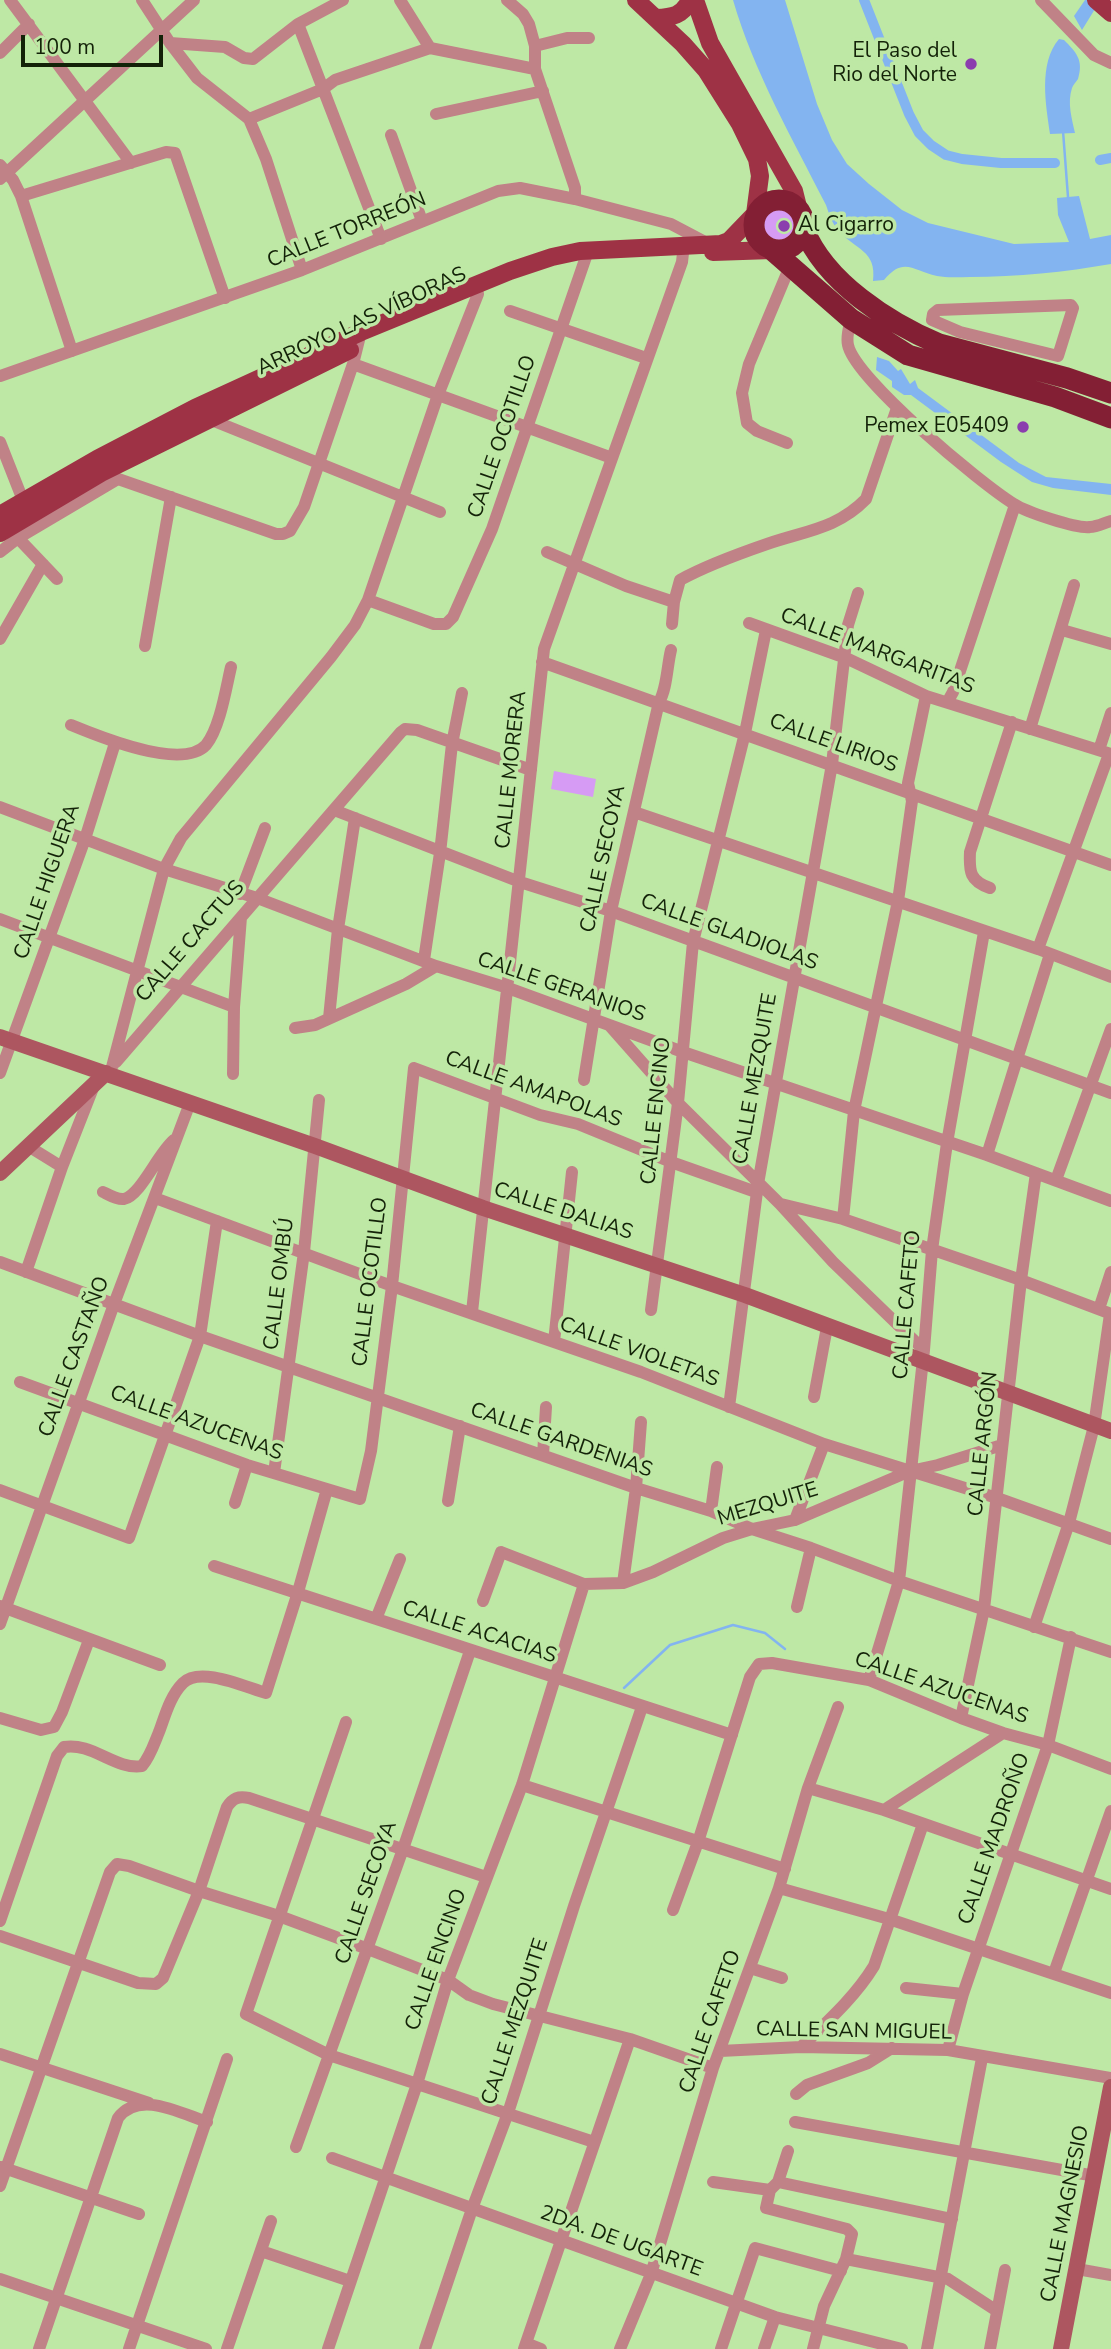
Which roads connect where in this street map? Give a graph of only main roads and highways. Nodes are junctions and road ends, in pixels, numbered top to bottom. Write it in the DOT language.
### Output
graph roads {
  1 [pos="636,0"];
  2 [pos="692,0"];
  3 [pos="1096,0"];
  4 [pos="1111,13"];
  5 [pos="656,18"];
  6 [pos="798,207"];
  7 [pos="755,214"];
  8 [pos="804,229"];
  9 [pos="710,248"];
  10 [pos="772,250"];
  11 [pos="587,254"];
  12 [pos="360,339"];
  13 [pos="1018,376"];
  14 [pos="1111,393"];
  15 [pos="1111,418"];
  16 [pos="26,507"];
  17 [pos="0,515"];
  18 [pos="9,535"];
  1 -- 5 [label="main road"];
  2 -- 5 [label="main road"];
  2 -- 6 [label="main road"];
  3 -- 4 [label="main road"];
  5 -- 7 [label="main road"];
  6 -- 7 [label="highway"];
  6 -- 8 [label="highway"];
  7 -- 9 [label="main road, ARROYO LAS VÍBORAS"];
  7 -- 10 [label="highway"];
  8 -- 10 [label="highway"];
  8 -- 13 [label="highway"];
  9 -- 10 [label="main road, ARROYO LAS VÍBORAS"];
  9 -- 11 [label="main road, ARROYO LAS VÍBORAS"];
  9 -- 11 [label="main road, ARROYO LAS VÍBORAS"];
  10 -- 13 [label="highway"];
  11 -- 12 [label="main road, ARROYO LAS VÍBORAS"];
  12 -- 16 [label="main road, ARROYO LAS VÍBORAS"];
  12 -- 16 [label="main road, ARROYO LAS VÍBORAS"];
  13 -- 14 [label="highway"];
  13 -- 15 [label="highway"];
  16 -- 17 [label="main road, ARROYO LAS VÍBORAS"];
  16 -- 18 [label="main road, ARROYO LAS VÍBORAS"];
}
